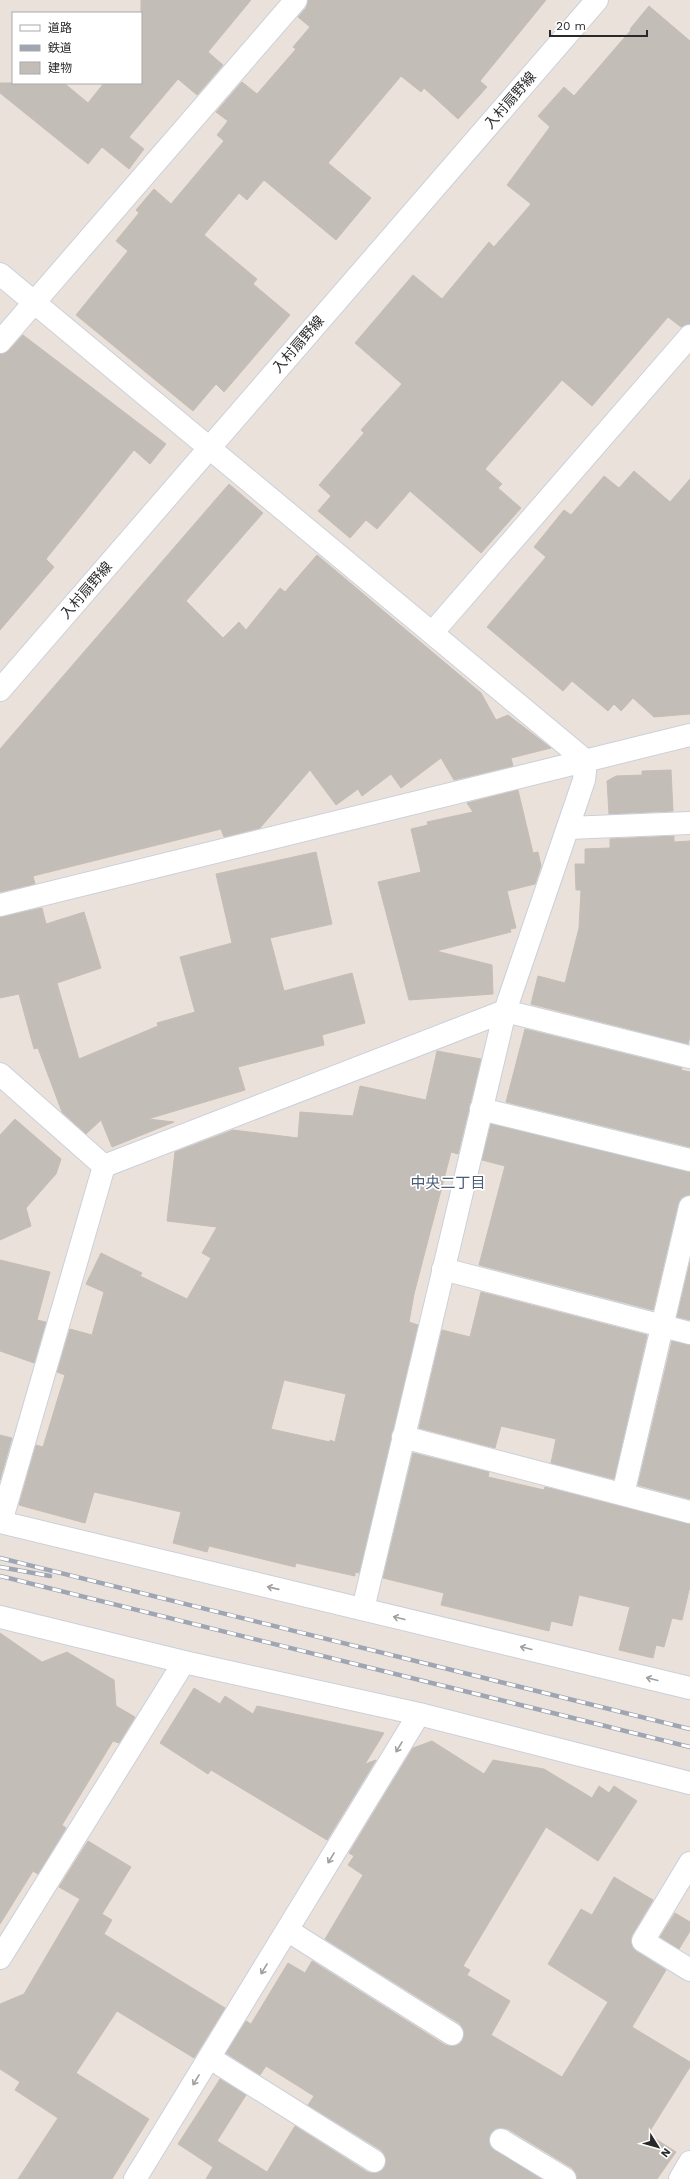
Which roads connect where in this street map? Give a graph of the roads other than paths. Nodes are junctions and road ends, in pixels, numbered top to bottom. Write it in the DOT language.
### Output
graph roads {
  1 [pos="296,0"];
  2 [pos="597,0"];
  3 [pos="0,274"];
  4 [pos="34,302"];
  5 [pos="690,336"];
  6 [pos="0,342"];
  7 [pos="209,448"];
  8 [pos="432,633"];
  9 [pos="0,690"];
  10 [pos="690,735"];
  11 [pos="586,761"];
  12 [pos="690,823"];
  13 [pos="568,828"];
  14 [pos="0,905"];
  15 [pos="504,1011"];
  16 [pos="690,1057"];
  17 [pos="0,1074"];
  18 [pos="481,1109"];
  19 [pos="690,1160"];
  20 [pos="104,1166"];
  21 [pos="690,1207"];
  22 [pos="443,1269"];
  23 [pos="662,1326"];
  24 [pos="690,1333"];
  25 [pos="403,1436"];
  26 [pos="623,1494"];
  27 [pos="690,1512"];
  28 [pos="0,1522"];
  29 [pos="363,1609"];
  30 [pos="0,1617"];
  31 [pos="184,1662"];
  32 [pos="690,1688"];
  33 [pos="419,1714"];
  34 [pos="690,1783"];
  35 [pos="690,1863"];
  36 [pos="287,1930"];
  37 [pos="0,1958"];
  38 [pos="690,1970"];
  39 [pos="452,2034"];
  40 [pos="210,2058"];
  41 [pos="501,2140"];
  42 [pos="374,2161"];
  43 [pos="690,2162"];
  44 [pos="135,2179"];
  45 [pos="565,2179"];
  46 [pos="680,2179"];
  1 -- 4 [label="street"];
  2 -- 7 [label="street, 入村扇野線"];
  3 -- 4 [label="street"];
  4 -- 6 [label="street"];
  4 -- 7 [label="street"];
  5 -- 8 [label="street"];
  7 -- 8 [label="street"];
  7 -- 9 [label="street, 入村扇野線"];
  8 -- 11 [label="street"];
  10 -- 11 [label="street"];
  11 -- 13 [label="street"];
  11 -- 14 [label="street"];
  12 -- 13 [label="street"];
  13 -- 15 [label="street"];
  15 -- 16 [label="street"];
  15 -- 18 [label="street"];
  15 -- 20 [label="street"];
  17 -- 20 [label="street"];
  18 -- 19 [label="street"];
  18 -- 22 [label="street"];
  20 -- 28 [label="street"];
  21 -- 23 [label="street"];
  22 -- 23 [label="street"];
  22 -- 25 [label="street"];
  23 -- 24 [label="street"];
  23 -- 26 [label="street"];
  25 -- 26 [label="street"];
  25 -- 29 [label="street"];
  26 -- 27 [label="street"];
  29 -- 28 [label="street, one-way"];
  32 -- 29 [label="street, one-way"];
  30 -- 31 [label="street"];
  31 -- 33 [label="street"];
  31 -- 37 [label="street"];
  33 -- 34 [label="street"];
  33 -- 36 [label="street, one-way"];
  35 -- 38 [label="street"];
  36 -- 39 [label="street"];
  36 -- 40 [label="street, one-way"];
  40 -- 42 [label="street"];
  40 -- 44 [label="street, one-way"];
  41 -- 45 [label="street"];
  43 -- 46 [label="street"];
}
